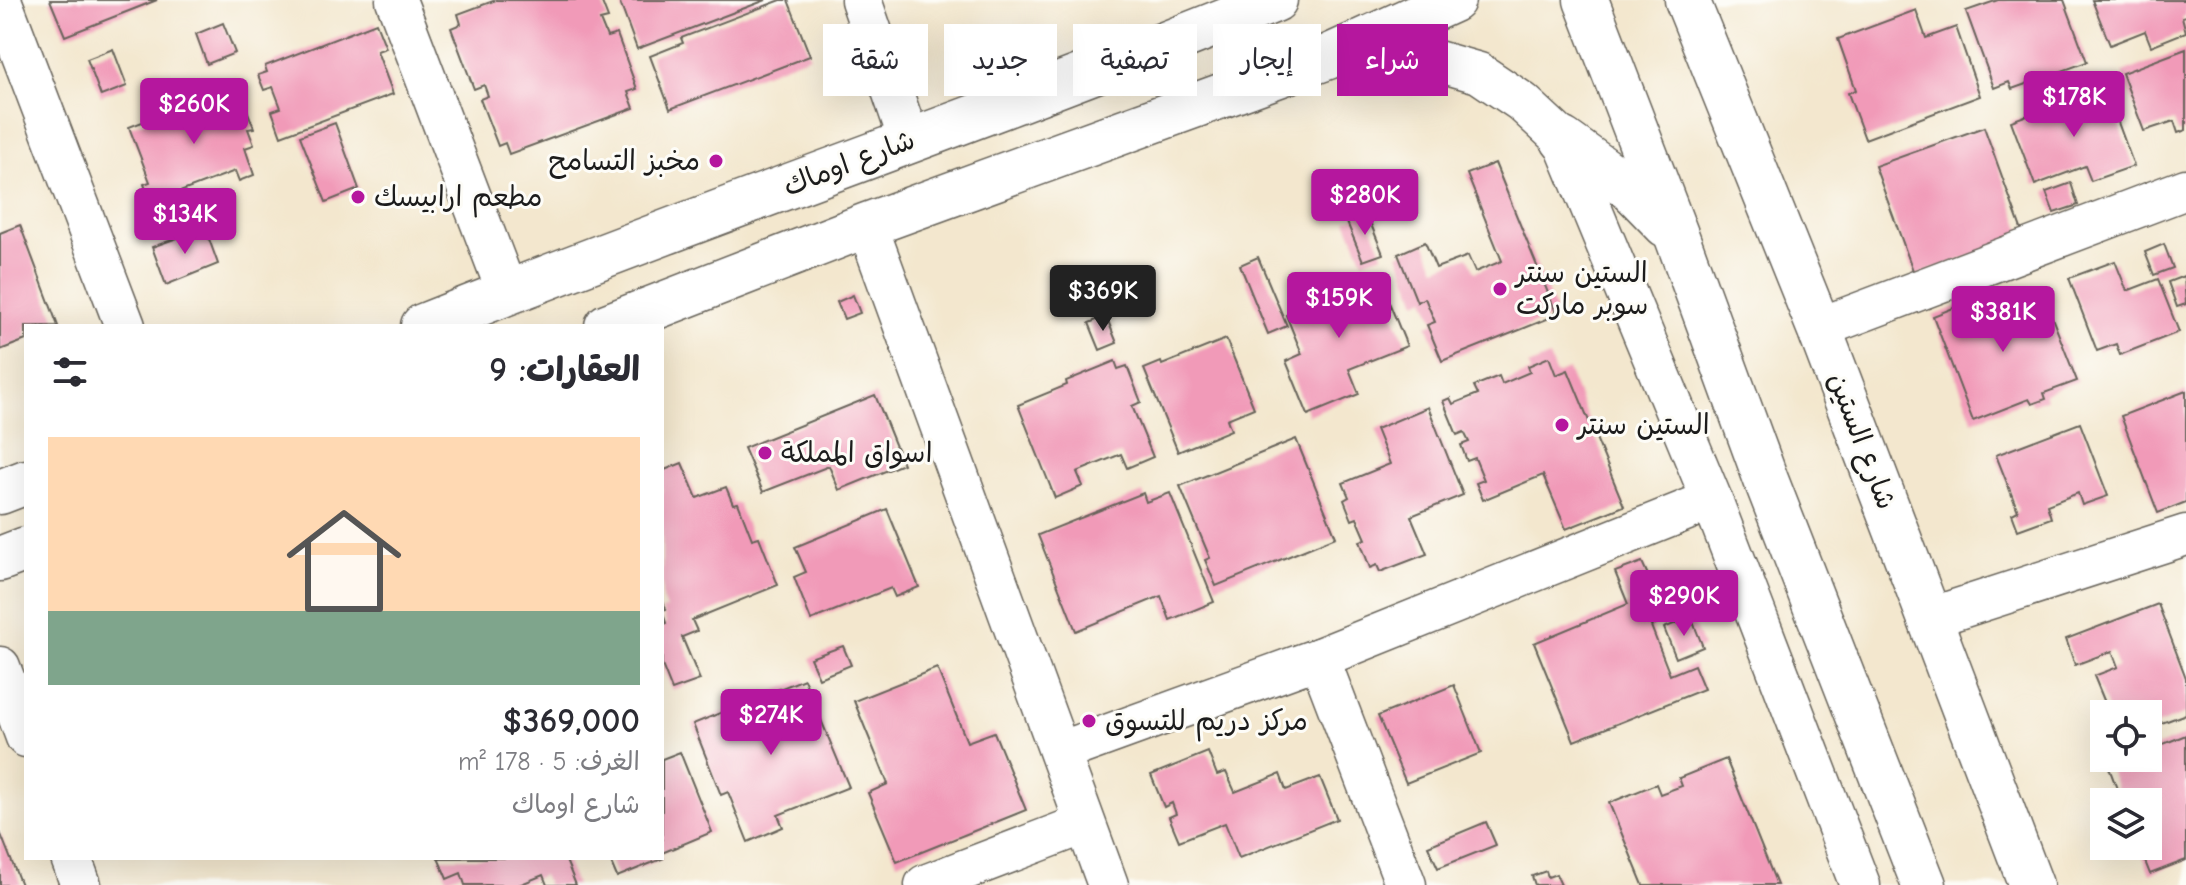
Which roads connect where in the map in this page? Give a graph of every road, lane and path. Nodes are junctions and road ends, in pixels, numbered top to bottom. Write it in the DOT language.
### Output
graph roads {
  1 [pos="1,0"];
  2 [pos="396,0"];
  3 [pos="861,0"];
  4 [pos="1275,0"];
  5 [pos="1453,0"];
  6 [pos="1586,0"];
  7 [pos="1687,0"];
  8 [pos="8,41"];
  9 [pos="1328,57"];
  10 [pos="909,140"];
  11 [pos="1563,140"];
  12 [pos="2186,189"];
  13 [pos="867,225"];
  14 [pos="1677,237"];
  15 [pos="507,292"];
  16 [pos="124,324"];
  17 [pos="428,324"];
  18 [pos="612,324"];
  19 [pos="1819,328"];
  20 [pos="24,483"];
  21 [pos="0,492"];
  22 [pos="1712,500"];
  23 [pos="2186,535"];
  24 [pos="24,550"];
  25 [pos="0,559"];
  26 [pos="1930,618"];
  27 [pos="1319,658"];
  28 [pos="0,667"];
  29 [pos="24,732"];
  30 [pos="1060,752"];
  31 [pos="1084,824"];
  32 [pos="72,860"];
  33 [pos="81,885"];
  34 [pos="925,885"];
  35 [pos="1108,885"];
  36 [pos="1406,885"];
  37 [pos="1860,885"];
  38 [pos="1924,885"];
  39 [pos="2031,885"];
  1 -- 8 [label="street"];
  2 -- 15 [label="street"];
  3 -- 10 [label="street"];
  4 -- 10 [label="main road, شارع اوماك"];
  5 -- 9 [label="main road"];
  6 -- 14 [label="main road"];
  7 -- 19 [label="main road, شارع الستين"];
  8 -- 16 [label="street"];
  9 -- 11 [label="street"];
  9 -- 13 [label="main road"];
  10 -- 15 [label="main road, شارع اوماك"];
  11 -- 14 [label="main road"];
  11 -- 22 [label="street"];
  12 -- 19 [label="street"];
  13 -- 18 [label="main road"];
  13 -- 30 [label="street"];
  14 -- 38 [label="main road"];
  15 -- 17 [label="main road, شارع اوماك"];
  19 -- 26 [label="main road, شارع الستين"];
  20 -- 21 [label="main road"];
  22 -- 27 [label="street"];
  22 -- 37 [label="street"];
  23 -- 26 [label="street"];
  24 -- 25 [label="main road"];
  26 -- 39 [label="main road, شارع الستين"];
  27 -- 30 [label="street"];
  27 -- 36 [label="street"];
  28 -- 29 [label="street"];
  30 -- 31 [label="street"];
  31 -- 34 [label="street"];
  31 -- 35 [label="street"];
  32 -- 33 [label="street"];
}
